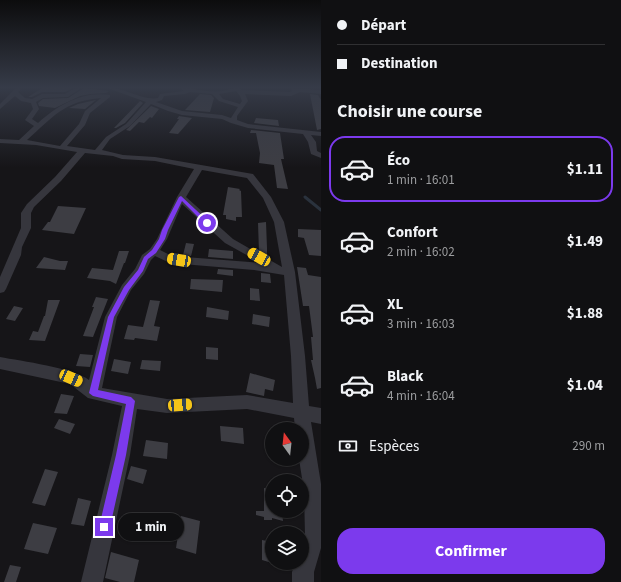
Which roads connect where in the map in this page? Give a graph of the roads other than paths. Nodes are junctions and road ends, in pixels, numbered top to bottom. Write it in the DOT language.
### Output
graph roads {
  1 [pos="32,114"];
  2 [pos="51,114"];
  3 [pos="86,114"];
  4 [pos="138,114"];
  5 [pos="193,114"];
  6 [pos="235,114"];
  7 [pos="233,122"];
  8 [pos="38,126"];
  9 [pos="305,132"];
  10 [pos="321,134"];
  11 [pos="0,141"];
  12 [pos="20,143"];
  13 [pos="62,148"];
  14 [pos="83,150"];
  15 [pos="97,152"];
  16 [pos="321,156"];
  17 [pos="199,168"];
  18 [pos="181,197"];
  19 [pos="154,251"];
  20 [pos="286,271"];
  21 [pos="0,289"];
  22 [pos="0,363"];
  23 [pos="93,393"];
  24 [pos="131,401"];
  25 [pos="301,412"];
  26 [pos="321,416"];
  27 [pos="318,536"];
  28 [pos="92,582"];
  29 [pos="303,582"];
  1 -- 8 [label="street"];
  2 -- 8 [label="street"];
  3 -- 13 [label="street"];
  4 -- 15 [label="street"];
  5 -- 7 [label="street"];
  6 -- 7 [label="street"];
  7 -- 9 [label="street"];
  8 -- 12 [label="street"];
  9 -- 10 [label="street"];
  9 -- 16 [label="street"];
  11 -- 12 [label="street"];
  12 -- 13 [label="street"];
  13 -- 14 [label="street"];
  14 -- 15 [label="street"];
  14 -- 21 [label="street"];
  15 -- 17 [label="street"];
  17 -- 18 [label="street"];
  17 -- 20 [label="street"];
  18 -- 19 [label="street"];
  18 -- 20 [label="street"];
  19 -- 20 [label="street"];
  19 -- 23 [label="street"];
  20 -- 25 [label="street"];
  22 -- 23 [label="street"];
  23 -- 24 [label="street"];
  24 -- 25 [label="street"];
  24 -- 28 [label="street"];
  25 -- 26 [label="street"];
  25 -- 27 [label="street"];
  27 -- 29 [label="street"];
}
